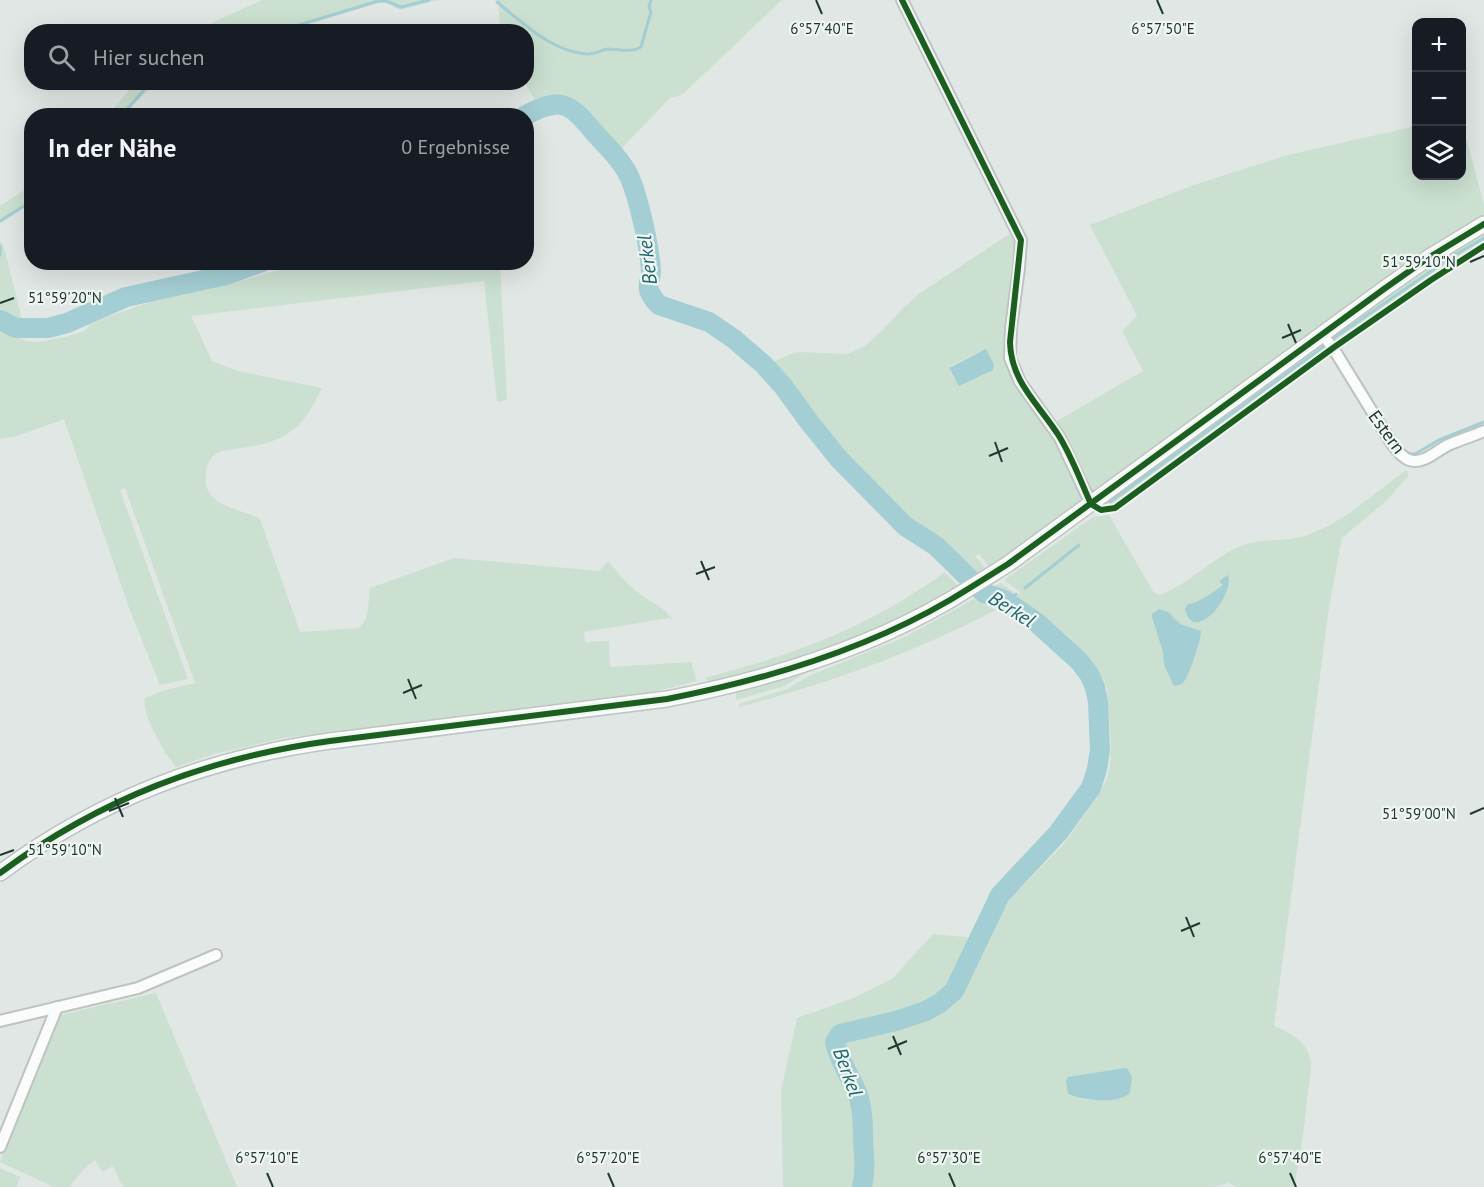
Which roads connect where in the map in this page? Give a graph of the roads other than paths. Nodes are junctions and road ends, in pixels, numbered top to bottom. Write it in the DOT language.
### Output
graph roads {
  1 [pos="902,0"];
  2 [pos="1484,224"];
  3 [pos="1322,334"];
  4 [pos="1484,431"];
  5 [pos="1091,504"];
  6 [pos="0,873"];
  7 [pos="216,955"];
  8 [pos="57,1007"];
  9 [pos="0,1021"];
  10 [pos="0,1147"];
  1 -- 5 [label="street"];
  2 -- 3 [label="street"];
  3 -- 4 [label="street, Estern"];
  3 -- 5 [label="street"];
  5 -- 6 [label="street"];
  7 -- 8 [label="street"];
  8 -- 9 [label="street"];
  8 -- 10 [label="street"];
}
